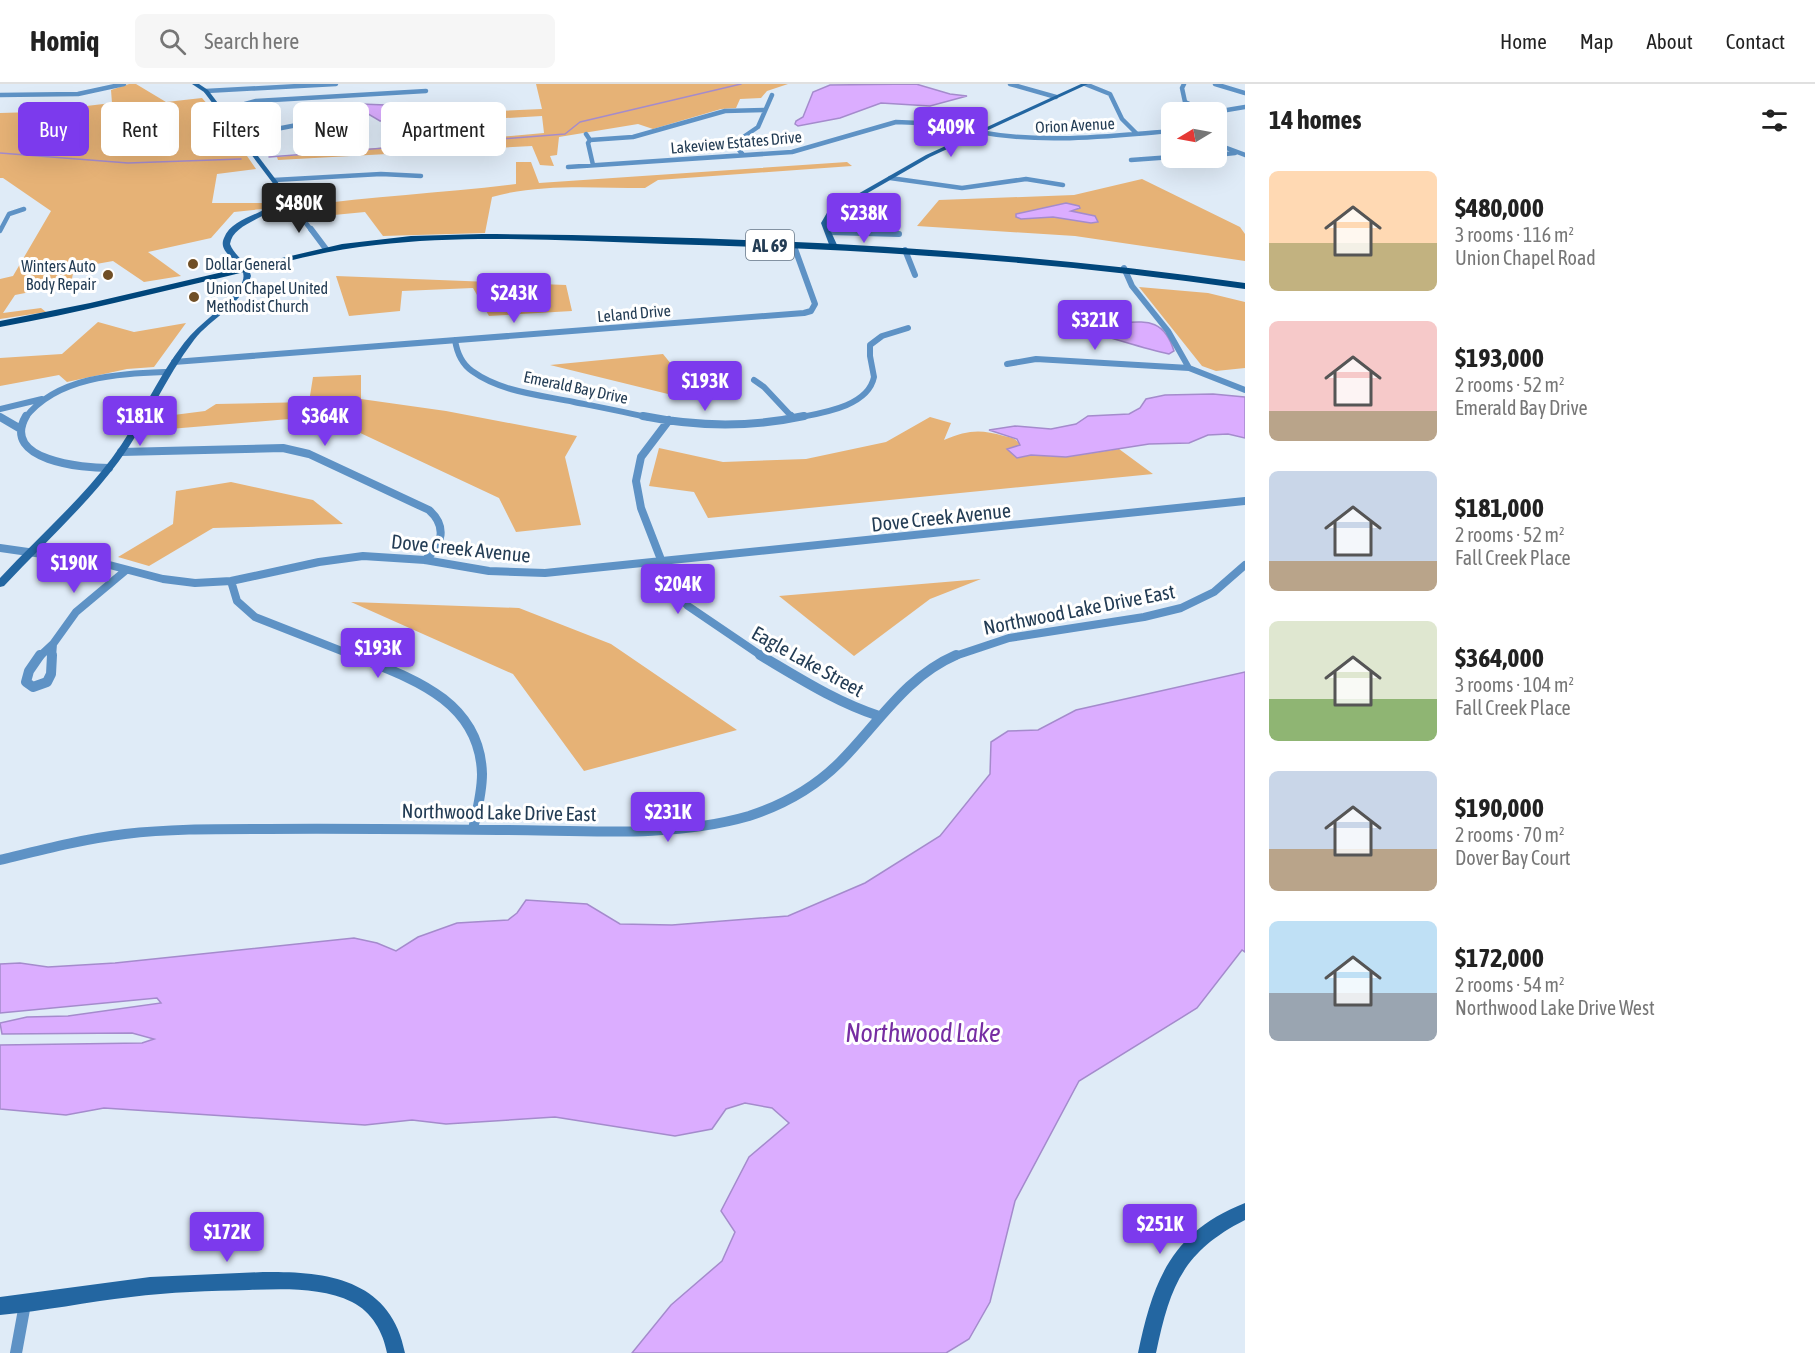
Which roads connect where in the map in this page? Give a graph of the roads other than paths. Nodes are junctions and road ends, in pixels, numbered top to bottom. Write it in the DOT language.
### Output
graph roads {
  1 [pos="124,84"];
  2 [pos="195,84"];
  3 [pos="336,84"];
  4 [pos="1010,84"];
  5 [pos="1085,84"];
  6 [pos="1184,84"];
  7 [pos="1215,84"];
  8 [pos="206,91"];
  9 [pos="426,91"];
  10 [pos="1245,93"];
  11 [pos="0,95"];
  12 [pos="772,95"];
  13 [pos="1056,97"];
  14 [pos="214,102"];
  15 [pos="250,102"];
  16 [pos="1185,102"];
  17 [pos="1245,107"];
  18 [pos="764,110"];
  19 [pos="1227,110"];
  20 [pos="1161,132"];
  21 [pos="1136,133"];
  22 [pos="586,134"];
  23 [pos="974,135"];
  24 [pos="590,140"];
  25 [pos="1227,149"];
  26 [pos="1237,153"];
  27 [pos="1227,154"];
  28 [pos="743,155"];
  29 [pos="1245,155"];
  30 [pos="256,156"];
  31 [pos="1161,159"];
  32 [pos="1131,160"];
  33 [pos="593,165"];
  34 [pos="568,166"];
  35 [pos="422,176"];
  36 [pos="890,178"];
  37 [pos="274,180"];
  38 [pos="1070,186"];
  39 [pos="279,205"];
  40 [pos="24,208"];
  41 [pos="0,212"];
  42 [pos="9,214"];
  43 [pos="0,231"];
  44 [pos="829,232"];
  45 [pos="899,234"];
  46 [pos="794,246"];
  47 [pos="834,247"];
  48 [pos="326,249"];
  49 [pos="905,250"];
  50 [pos="247,268"];
  51 [pos="1124,268"];
  52 [pos="915,275"];
  53 [pos="1245,286"];
  54 [pos="0,324"];
  55 [pos="908,327"];
  56 [pos="455,340"];
  57 [pos="174,362"];
  58 [pos="1007,364"];
  59 [pos="1189,368"];
  60 [pos="167,372"];
  61 [pos="754,380"];
  62 [pos="1245,390"];
  63 [pos="45,398"];
  64 [pos="0,409"];
  65 [pos="0,417"];
  66 [pos="793,418"];
  67 [pos="669,420"];
  68 [pos="19,428"];
  69 [pos="121,452"];
  70 [pos="109,468"];
  71 [pos="1245,501"];
  72 [pos="0,548"];
  73 [pos="30,551"];
  74 [pos="425,560"];
  75 [pos="661,563"];
  76 [pos="1245,565"];
  77 [pos="125,571"];
  78 [pos="231,581"];
  79 [pos="0,584"];
  80 [pos="53,644"];
  81 [pos="879,716"];
  82 [pos="473,829"];
  83 [pos="0,860"];
  84 [pos="1245,1212"];
  85 [pos="25,1304"];
  86 [pos="0,1306"];
  87 [pos="16,1353"];
  88 [pos="396,1353"];
  89 [pos="1147,1353"];
  1 -- 11 [label="street"];
  2 -- 8 [label="street"];
  3 -- 8 [label="street"];
  4 -- 13 [label="street"];
  5 -- 13 [label="street"];
  5 -- 21 [label="street"];
  6 -- 16 [label="street"];
  7 -- 10 [label="street"];
  8 -- 14 [label="street"];
  9 -- 15 [label="street"];
  12 -- 18 [label="street"];
  13 -- 23 [label="street"];
  17 -- 19 [label="street"];
  18 -- 24 [label="street"];
  18 -- 28 [label="street"];
  20 -- 21 [label="street, Orion Avenue"];
  21 -- 23 [label="street, Orion Avenue"];
  22 -- 24 [label="street"];
  23 -- 28 [label="street, Lakeview Estates Drive"];
  23 -- 36 [label="street"];
  24 -- 33 [label="street"];
  25 -- 26 [label="street"];
  26 -- 27 [label="street"];
  26 -- 29 [label="street"];
  28 -- 33 [label="street, Lakeview Estates Drive"];
  30 -- 37 [label="street"];
  31 -- 32 [label="street"];
  33 -- 34 [label="street, Lakeview Estates Drive"];
  35 -- 37 [label="street"];
  36 -- 38 [label="street"];
  36 -- 44 [label="street"];
  37 -- 39 [label="street"];
  39 -- 48 [label="street"];
  39 -- 50 [label="street"];
  40 -- 42 [label="street"];
  41 -- 42 [label="street"];
  42 -- 43 [label="street"];
  44 -- 45 [label="street"];
  44 -- 47 [label="street"];
  46 -- 47 [label="main road, AL 69"];
  46 -- 48 [label="main road, AL 69"];
  46 -- 56 [label="street, Leland Drive"];
  47 -- 49 [label="main road, AL 69"];
  48 -- 50 [label="main road, AL 69"];
  49 -- 51 [label="main road, AL 69"];
  49 -- 52 [label="street"];
  50 -- 54 [label="main road, AL 69"];
  50 -- 57 [label="street"];
  51 -- 53 [label="main road, AL 69"];
  51 -- 59 [label="street"];
  55 -- 66 [label="street, Emerald Bay Drive"];
  56 -- 57 [label="street, Leland Drive"];
  56 -- 67 [label="street, Emerald Bay Drive"];
  57 -- 60 [label="street"];
  58 -- 59 [label="street"];
  59 -- 62 [label="street"];
  60 -- 63 [label="street"];
  60 -- 69 [label="street"];
  61 -- 66 [label="street"];
  63 -- 64 [label="street"];
  63 -- 68 [label="street"];
  65 -- 68 [label="street"];
  66 -- 67 [label="street, Emerald Bay Drive"];
  67 -- 75 [label="street, Eagle Lake Street"];
  68 -- 70 [label="street"];
  69 -- 70 [label="street"];
  69 -- 74 [label="street"];
  70 -- 73 [label="street"];
  71 -- 75 [label="street, Dove Creek Avenue"];
  72 -- 73 [label="street, Dove Creek Avenue"];
  73 -- 77 [label="street, Dove Creek Avenue"];
  73 -- 79 [label="street"];
  74 -- 75 [label="street, Dove Creek Avenue"];
  74 -- 78 [label="street, Dove Creek Avenue"];
  75 -- 81 [label="street, Eagle Lake Street"];
  76 -- 81 [label="street, Northwood Lake Drive East"];
  77 -- 78 [label="street, Dove Creek Avenue"];
  77 -- 80 [label="street"];
  78 -- 82 [label="street"];
  80 -- 80 [label="street"];
  81 -- 82 [label="street, Northwood Lake Drive East"];
  82 -- 83 [label="street, Northwood Lake Drive East"];
  84 -- 89 [label="street"];
  85 -- 86 [label="street"];
  85 -- 87 [label="street"];
  85 -- 88 [label="street"];
}
